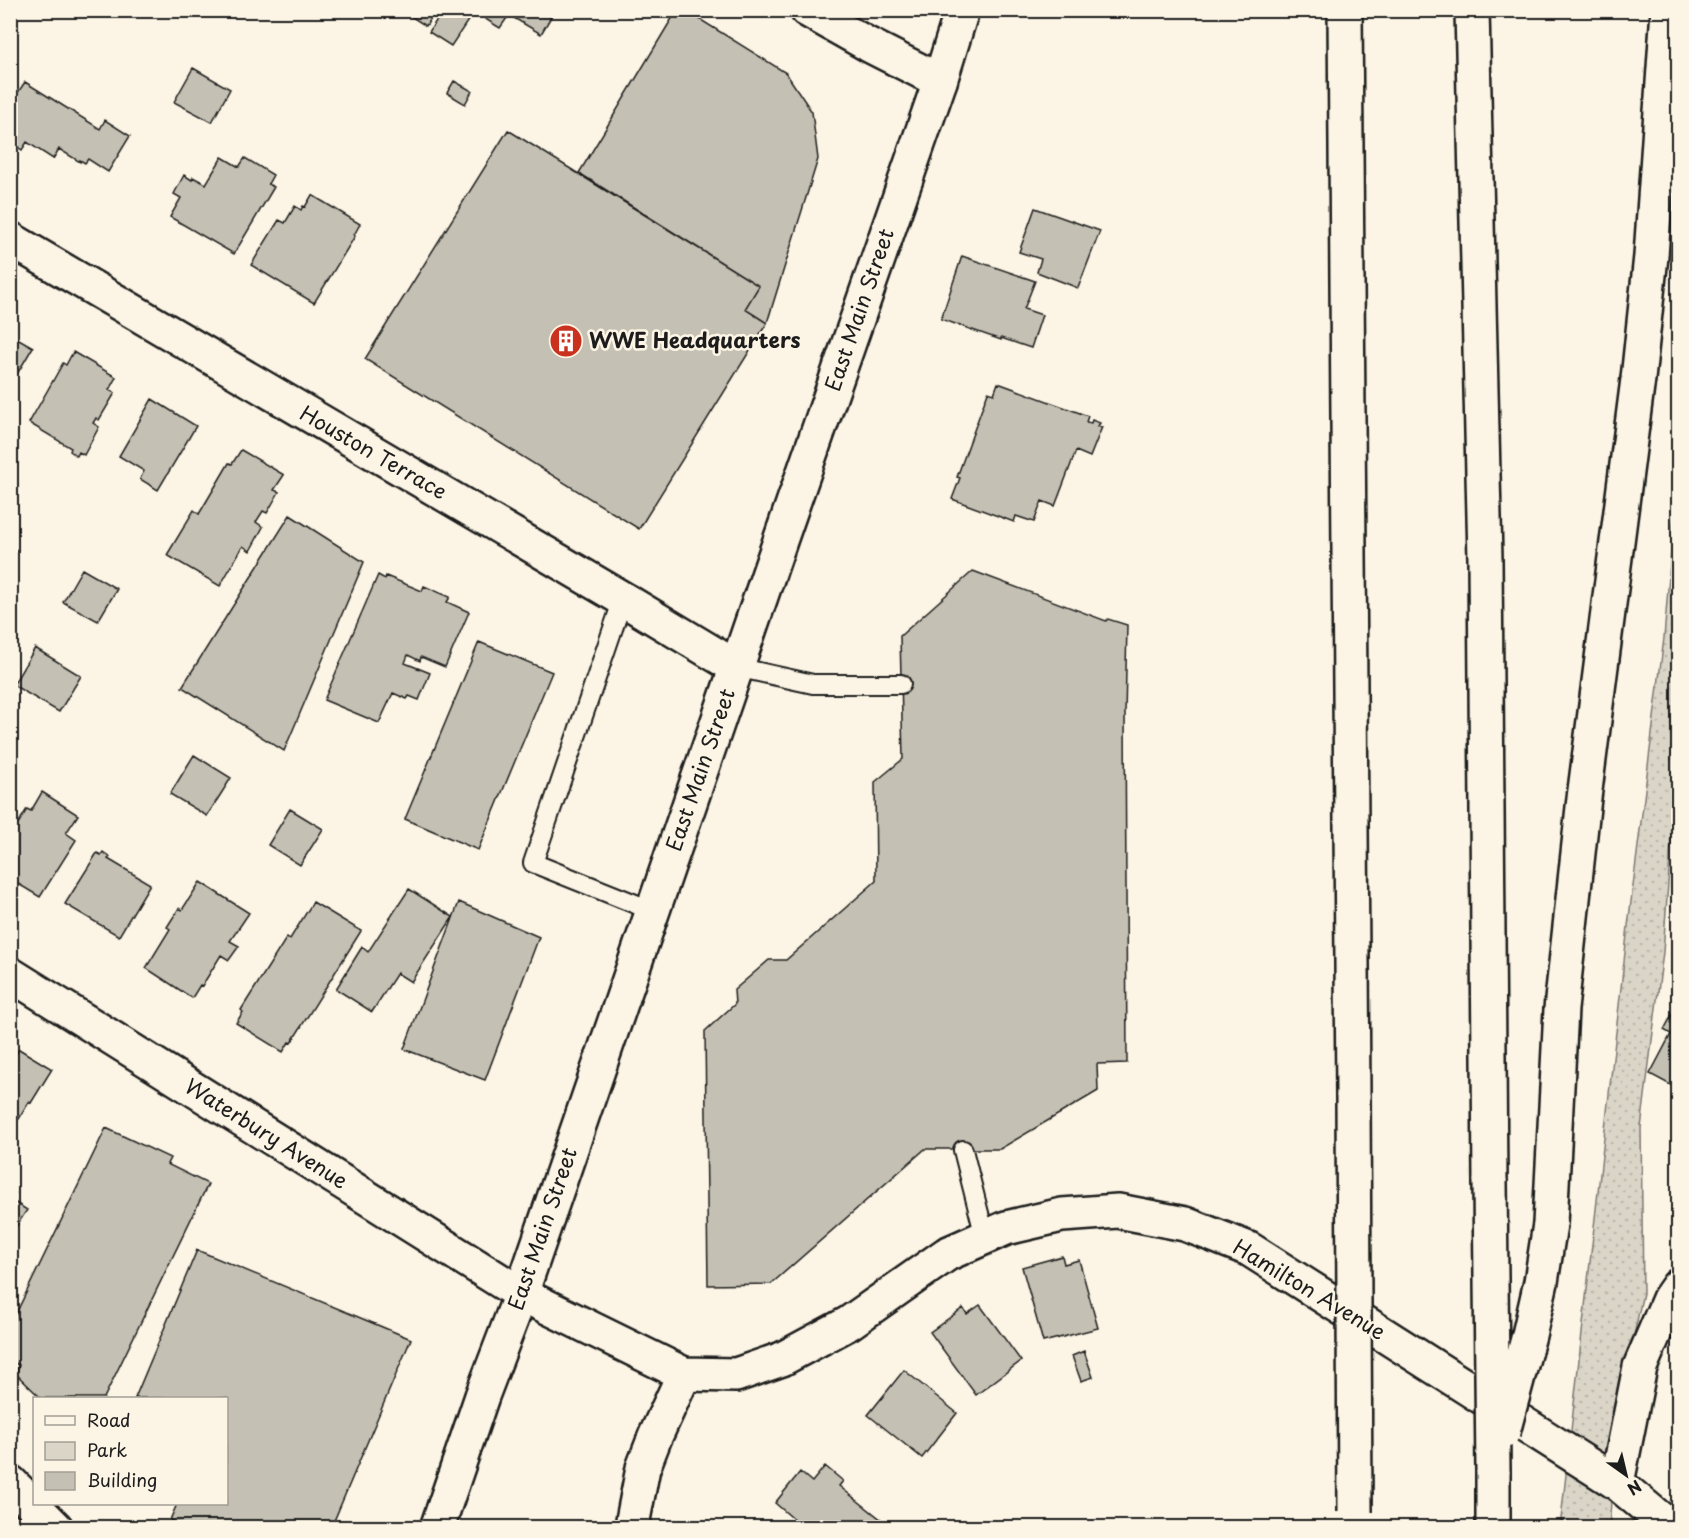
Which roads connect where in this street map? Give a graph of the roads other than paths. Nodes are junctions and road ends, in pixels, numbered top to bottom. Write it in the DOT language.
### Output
graph roads {
  1 [pos="807,10"];
  2 [pos="962,10"];
  3 [pos="1345,10"];
  4 [pos="1472,10"];
  5 [pos="1668,10"];
  6 [pos="940,81"];
  7 [pos="10,239"];
  8 [pos="623,599"];
  9 [pos="736,667"];
  10 [pos="901,684"];
  11 [pos="653,911"];
  12 [pos="10,974"];
  13 [pos="963,1150"];
  14 [pos="986,1237"];
  15 [pos="1678,1286"];
  16 [pos="521,1294"];
  17 [pos="684,1374"];
  18 [pos="1493,1471"];
  19 [pos="10,1482"];
  20 [pos="1617,1483"];
  21 [pos="33,1504"];
  22 [pos="34,1505"];
  23 [pos="1355,1520"];
  24 [pos="56,1527"];
  25 [pos="437,1527"];
  26 [pos="635,1527"];
  27 [pos="1493,1527"];
  28 [pos="1671,1527"];
  1 -- 6 [label="main road"];
  2 -- 6 [label="main road, East Main Street"];
  3 -- 23 [label="main road, bridge"];
  4 -- 18 [label="main road, bridge"];
  5 -- 18 [label="main road, bridge"];
  6 -- 9 [label="main road, East Main Street"];
  7 -- 8 [label="main road, Houston Terrace"];
  8 -- 9 [label="main road, Houston Terrace"];
  8 -- 11 [label="lane"];
  9 -- 10 [label="lane"];
  9 -- 11 [label="main road, East Main Street"];
  11 -- 16 [label="main road, East Main Street"];
  12 -- 16 [label="main road, Waterbury Avenue"];
  13 -- 14 [label="lane"];
  14 -- 17 [label="main road, Hamilton Avenue"];
  14 -- 20 [label="main road, Hamilton Avenue"];
  15 -- 20 [label="main road"];
  16 -- 17 [label="main road, Hamilton Avenue"];
  16 -- 25 [label="main road, East Main Street"];
  17 -- 26 [label="main road"];
  18 -- 27 [label="main road"];
  19 -- 21 [label="main road"];
  20 -- 28 [label="main road, Hamilton Avenue"];
  22 -- 24 [label="main road"];
}
